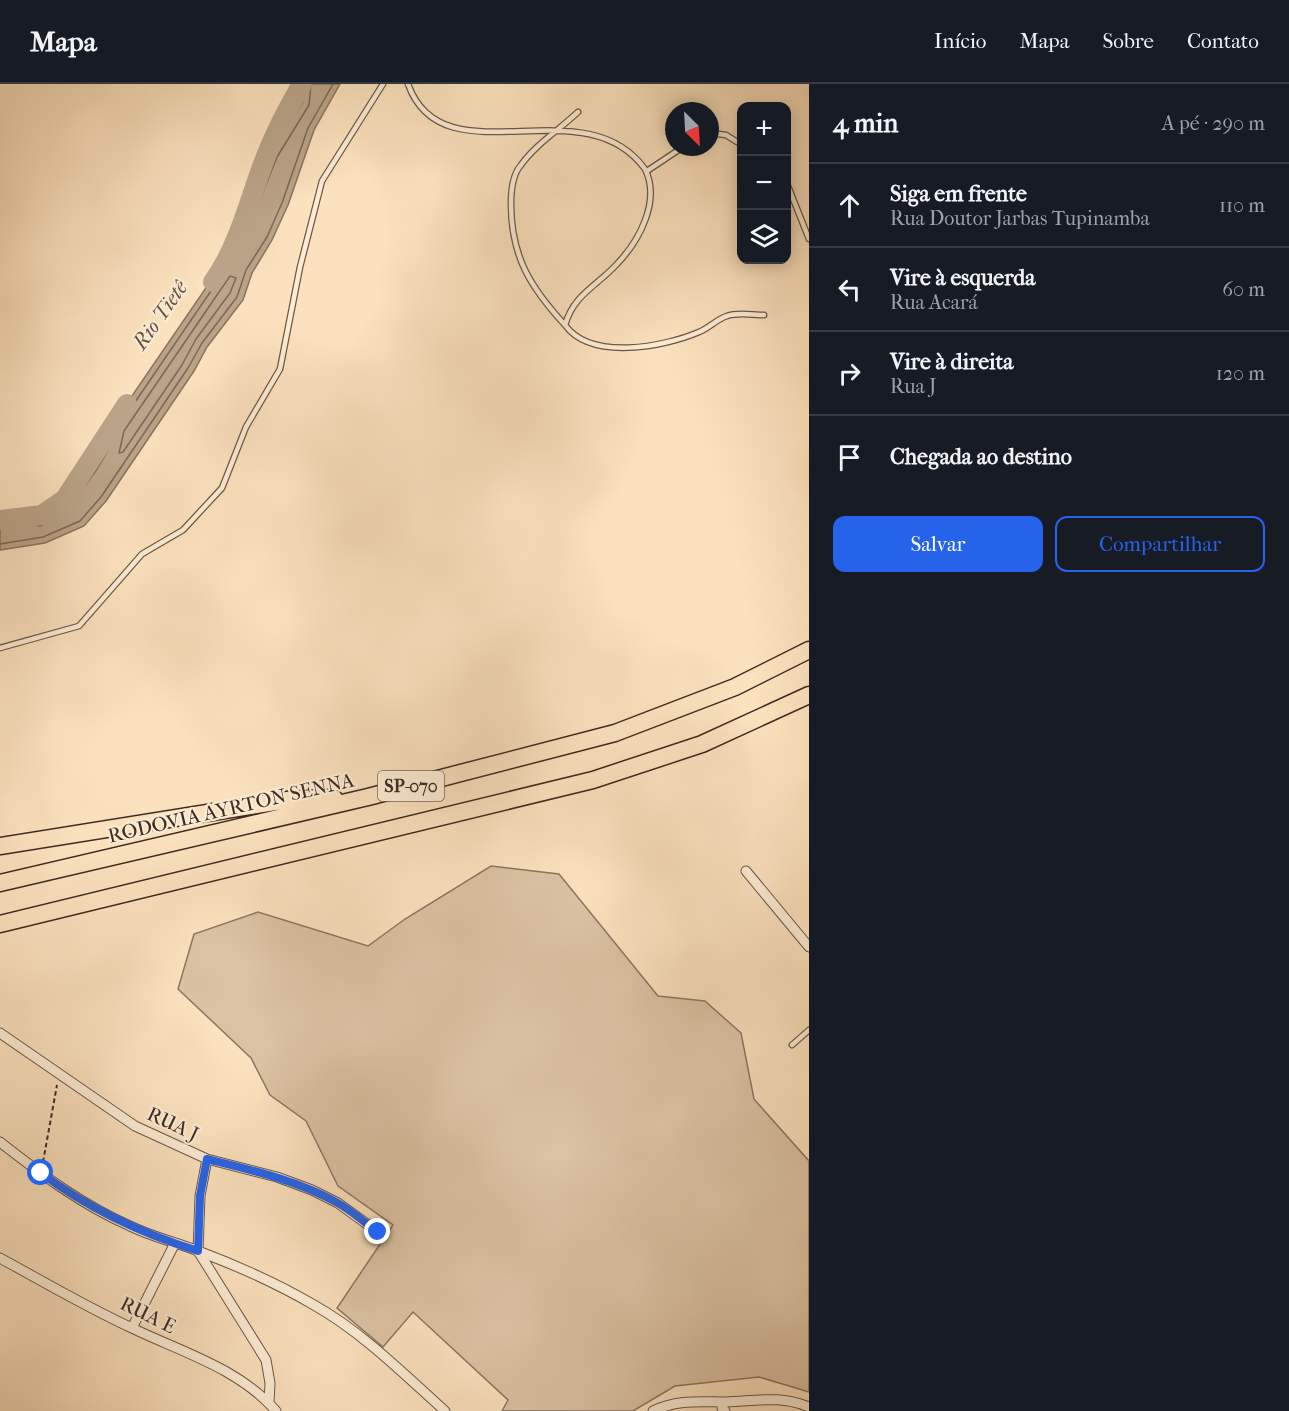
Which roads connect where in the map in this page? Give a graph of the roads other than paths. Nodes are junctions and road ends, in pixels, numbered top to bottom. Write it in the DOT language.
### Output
graph roads {
  1 [pos="383,84"];
  2 [pos="408,84"];
  3 [pos="566,111"];
  4 [pos="578,112"];
  5 [pos="589,114"];
  6 [pos="465,122"];
  7 [pos="719,134"];
  8 [pos="737,142"];
  9 [pos="631,148"];
  10 [pos="670,156"];
  11 [pos="647,171"];
  12 [pos="791,194"];
  13 [pos="809,239"];
  14 [pos="764,315"];
  15 [pos="565,326"];
  16 [pos="0,648"];
  17 [pos="809,650"];
  18 [pos="809,695"];
  19 [pos="368,797"];
  20 [pos="0,846"];
  21 [pos="746,871"];
  22 [pos="0,884"];
  23 [pos="0,924"];
  24 [pos="809,947"];
  25 [pos="809,1030"];
  26 [pos="0,1033"];
  27 [pos="792,1045"];
  28 [pos="0,1142"];
  29 [pos="207,1159"];
  30 [pos="378,1232"];
  31 [pos="175,1243"];
  32 [pos="198,1251"];
  33 [pos="0,1258"];
  34 [pos="132,1328"];
  35 [pos="268,1403"];
  36 [pos="809,1407"];
  37 [pos="724,1408"];
  38 [pos="276,1411"];
  39 [pos="445,1411"];
  40 [pos="653,1411"];
  1 -- 16 [label="lane"];
  2 -- 6 [label="lane"];
  3 -- 4 [label="lane"];
  4 -- 5 [label="lane"];
  4 -- 15 [label="lane"];
  7 -- 8 [label="lane"];
  9 -- 11 [label="lane"];
  10 -- 11 [label="lane"];
  11 -- 15 [label="lane"];
  12 -- 13 [label="lane"];
  14 -- 15 [label="lane"];
  17 -- 19 [label="highway, RODOVIA AYRTON SENNA / SP-070"];
  18 -- 23 [label="highway, SP-070"];
  19 -- 20 [label="highway"];
  19 -- 22 [label="highway, RODOVIA AYRTON SENNA / SP-070"];
  21 -- 24 [label="street"];
  25 -- 27 [label="lane"];
  26 -- 29 [label="street, RUA J"];
  28 -- 31 [label="street"];
  29 -- 30 [label="street, RUA J"];
  29 -- 32 [label="street"];
  31 -- 32 [label="street"];
  31 -- 34 [label="street"];
  32 -- 35 [label="street"];
  32 -- 39 [label="street"];
  33 -- 34 [label="street, RUA E"];
  34 -- 35 [label="street, RUA E"];
  35 -- 38 [label="street, RUA E"];
  36 -- 37 [label="street"];
  37 -- 40 [label="street"];
}
